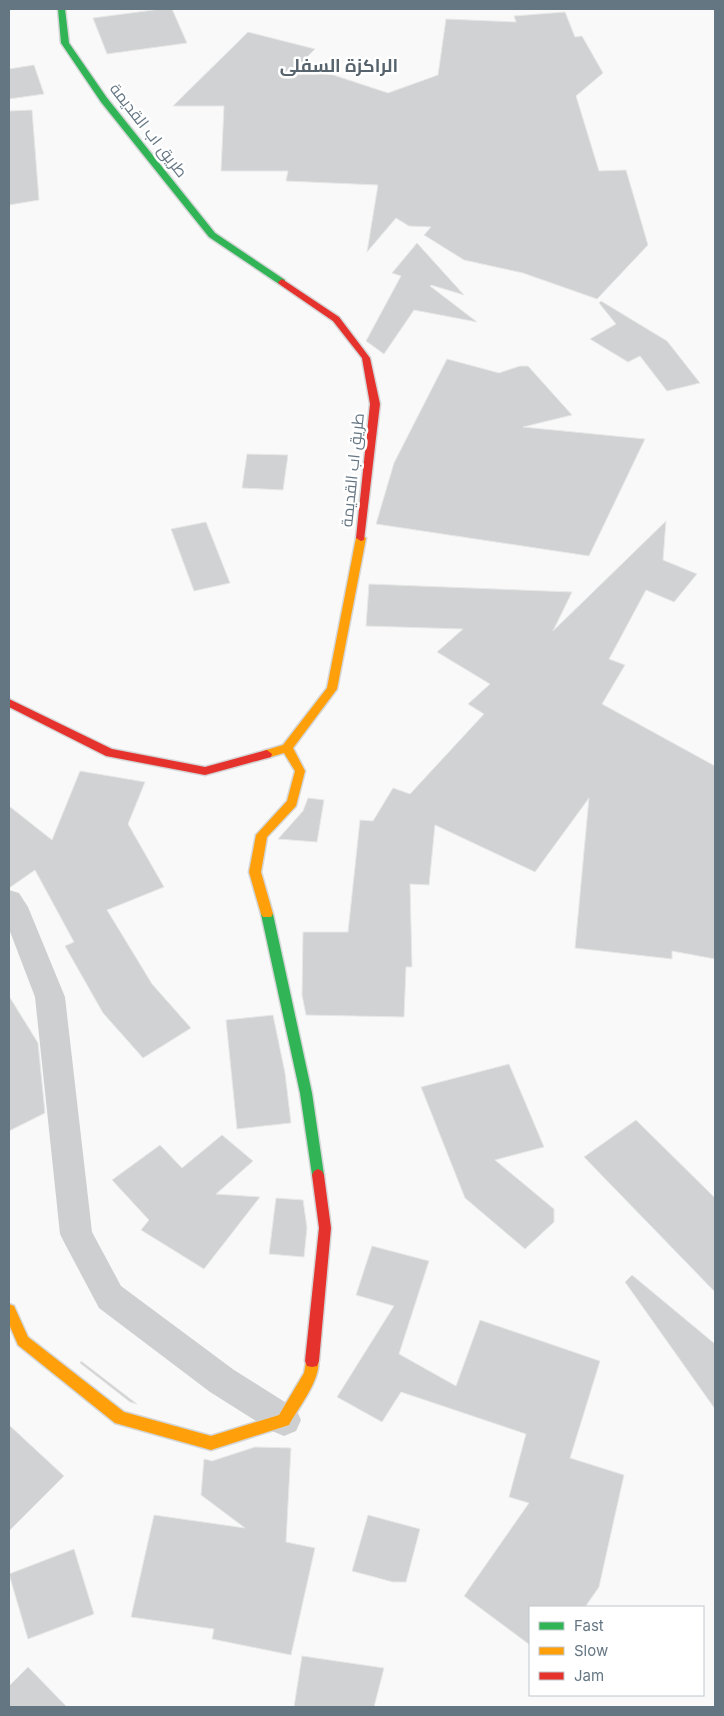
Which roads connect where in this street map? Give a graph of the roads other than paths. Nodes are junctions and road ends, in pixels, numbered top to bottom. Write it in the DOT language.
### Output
graph roads {
  1 [pos="61,9"];
  2 [pos="9,703"];
  3 [pos="287,748"];
  4 [pos="9,901"];
  5 [pos="9,1310"];
  6 [pos="284,1420"];
  1 -- 3 [label="street, طريق اب القديمة"];
  2 -- 3 [label="street"];
  3 -- 6 [label="street"];
  4 -- 6 [label="street"];
  5 -- 6 [label="street"];
}
